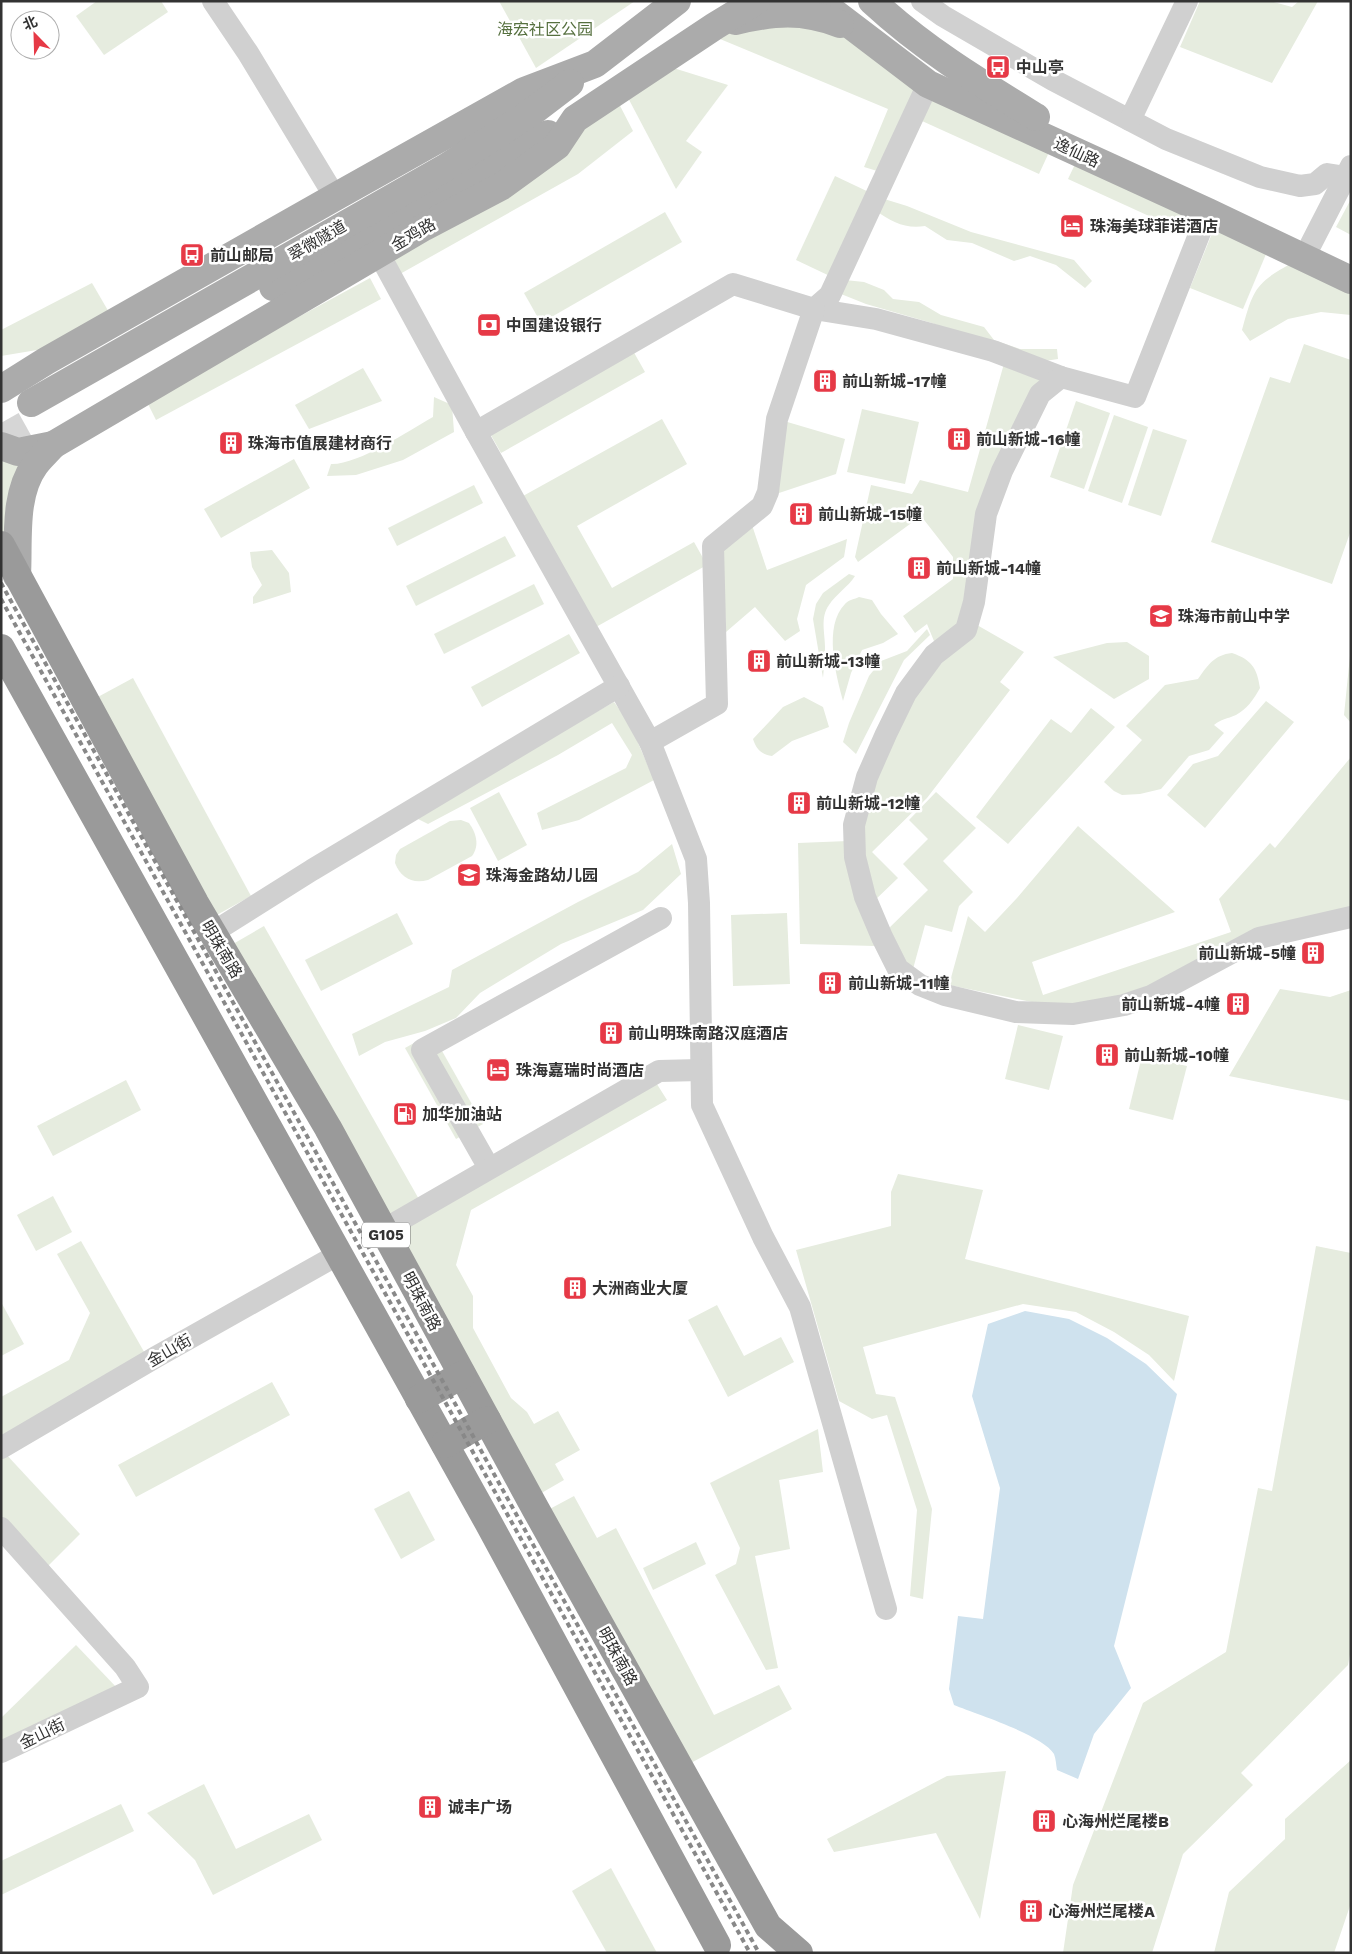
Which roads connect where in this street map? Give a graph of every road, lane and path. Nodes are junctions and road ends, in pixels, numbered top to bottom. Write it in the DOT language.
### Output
graph roads {
  1 [pos="756,1"];
  2 [pos="818,1"];
  3 [pos="872,1"];
  4 [pos="912,1"];
  5 [pos="922,1"];
  6 [pos="1187,1"];
  7 [pos="673,5"];
  8 [pos="222,6"];
  9 [pos="894,22"];
  10 [pos="855,31"];
  11 [pos="704,33"];
  12 [pos="595,64"];
  13 [pos="928,84"];
  14 [pos="576,119"];
  15 [pos="1130,120"];
  16 [pos="1348,172"];
  17 [pos="335,197"];
  18 [pos="1208,212"];
  19 [pos="1311,244"];
  20 [pos="379,254"];
  21 [pos="1351,262"];
  22 [pos="1351,280"];
  23 [pos="814,309"];
  24 [pos="46,361"];
  25 [pos="1,368"];
  26 [pos="1061,377"];
  27 [pos="1,389"];
  28 [pos="476,432"];
  29 [pos="54,445"];
  30 [pos="1,446"];
  31 [pos="1,545"];
  32 [pos="18,576"];
  33 [pos="1,648"];
  34 [pos="619,686"];
  35 [pos="650,742"];
  36 [pos="1351,917"];
  37 [pos="661,918"];
  38 [pos="212,933"];
  39 [pos="700,1070"];
  40 [pos="489,1168"];
  41 [pos="383,1230"];
  42 [pos="339,1254"];
  43 [pos="462,1375"];
  44 [pos="419,1399"];
  45 [pos="487,1420"];
  46 [pos="444,1444"];
  47 [pos="1,1448"];
  48 [pos="1,1528"];
  49 [pos="886,1609"];
  50 [pos="1,1752"];
  51 [pos="768,1926"];
  52 [pos="719,1950"];
  53 [pos="784,1953"];
  54 [pos="799,1953"];
  1 -- 11 [label="main road, 金鸡路"];
  2 -- 10 [label="main road, 逸仙路"];
  3 -- 9 [label="main road, 逸仙路"];
  4 -- 9 [label="street"];
  5 -- 15 [label="street"];
  6 -- 15 [label="street"];
  7 -- 11 [label="main road"];
  7 -- 12 [label="main road"];
  8 -- 17 [label="street"];
  9 -- 19 [label="main road, 逸仙路"];
  10 -- 11 [label="main road"];
  10 -- 13 [label="main road, 逸仙路"];
  11 -- 14 [label="main road, 金鸡路"];
  12 -- 14 [label="main road, 翠微隧道"];
  12 -- 17 [label="main road"];
  13 -- 18 [label="main road, 逸仙路"];
  13 -- 23 [label="street"];
  14 -- 20 [label="main road, 金鸡路"];
  15 -- 16 [label="street"];
  16 -- 19 [label="street"];
  17 -- 24 [label="main road"];
  18 -- 22 [label="main road, 逸仙路"];
  18 -- 26 [label="street"];
  19 -- 21 [label="main road, 逸仙路"];
  20 -- 28 [label="street"];
  20 -- 29 [label="main road, 金鸡路"];
  23 -- 26 [label="street"];
  23 -- 28 [label="street"];
  23 -- 35 [label="street"];
  24 -- 25 [label="main road"];
  24 -- 27 [label="main road"];
  26 -- 36 [label="street"];
  28 -- 34 [label="street"];
  29 -- 30 [label="main road"];
  29 -- 32 [label="main road"];
  31 -- 32 [label="highway, 明珠南路 / G105"];
  32 -- 38 [label="highway, 明珠南路 / G105"];
  33 -- 42 [label="highway, G105"];
  34 -- 35 [label="street"];
  34 -- 38 [label="street"];
  35 -- 39 [label="street"];
  37 -- 40 [label="street"];
  38 -- 41 [label="highway, 明珠南路 / G105"];
  39 -- 40 [label="street"];
  39 -- 49 [label="street"];
  40 -- 41 [label="street"];
  41 -- 43 [label="highway, 明珠南路 / G105"];
  42 -- 44 [label="highway, G105"];
  42 -- 47 [label="street, 金山街"];
  43 -- 44 [label="highway"];
  43 -- 45 [label="highway, 明珠南路 / G105"];
  44 -- 46 [label="highway, G105"];
  45 -- 46 [label="highway"];
  45 -- 51 [label="highway, 明珠南路 / G105"];
  46 -- 52 [label="highway, G105"];
  48 -- 50 [label="street, 金山街"];
  51 -- 53 [label="main road, 明珠南路"];
  51 -- 54 [label="highway"];
}
